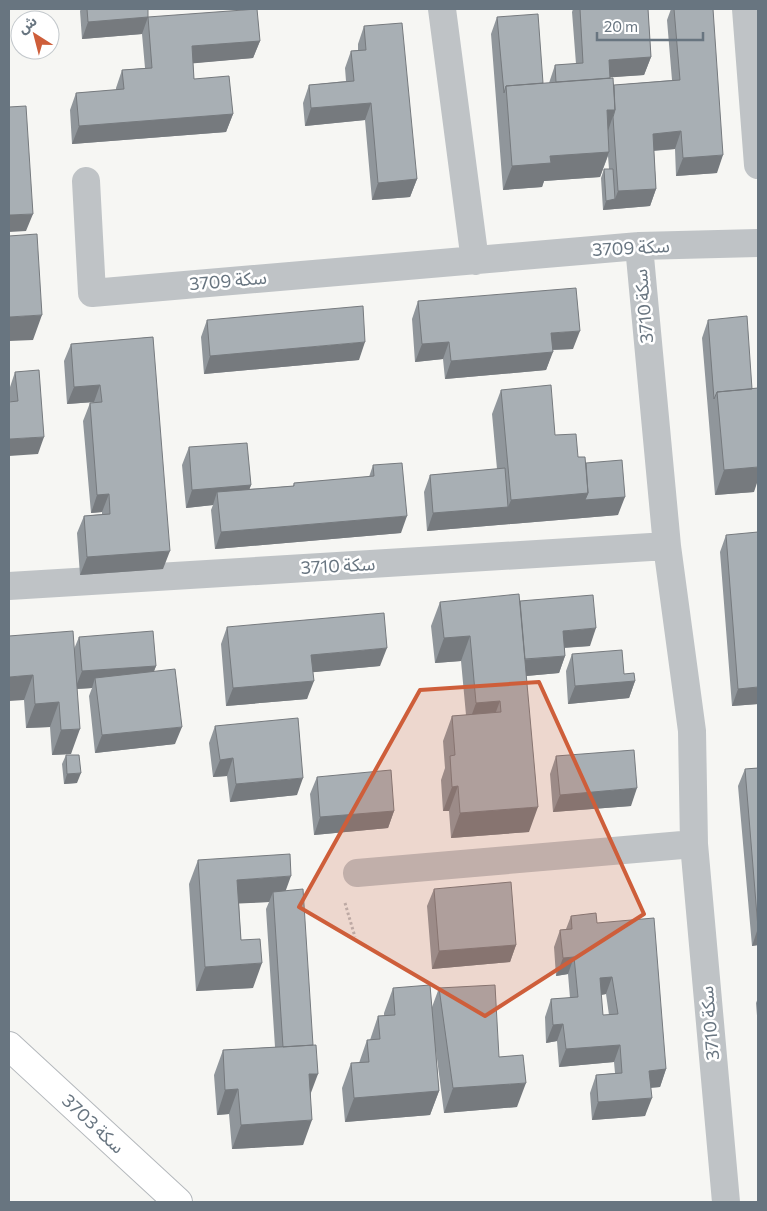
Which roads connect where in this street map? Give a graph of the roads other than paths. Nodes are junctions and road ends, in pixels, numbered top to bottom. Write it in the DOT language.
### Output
graph roads {
  1 [pos="442,9"];
  2 [pos="746,9"];
  3 [pos="758,165"];
  4 [pos="86,181"];
  5 [pos="758,244"];
  6 [pos="639,246"];
  7 [pos="475,261"];
  8 [pos="667,546"];
  9 [pos="9,586"];
  10 [pos="694,844"];
  11 [pos="357,873"];
  12 [pos="9,1046"];
  13 [pos="178,1202"];
  14 [pos="726,1202"];
  1 -- 7 [label="street"];
  2 -- 3 [label="street"];
  4 -- 7 [label="street, سكة 3709"];
  5 -- 6 [label="street, سكة 3709"];
  6 -- 7 [label="street, سكة 3709"];
  6 -- 8 [label="street, سكة 3710"];
  8 -- 9 [label="street, سكة 3710"];
  8 -- 10 [label="street, سكة 3710"];
  10 -- 11 [label="street"];
  10 -- 14 [label="street, سكة 3710"];
  12 -- 13 [label="street, سكة 3703"];
}
